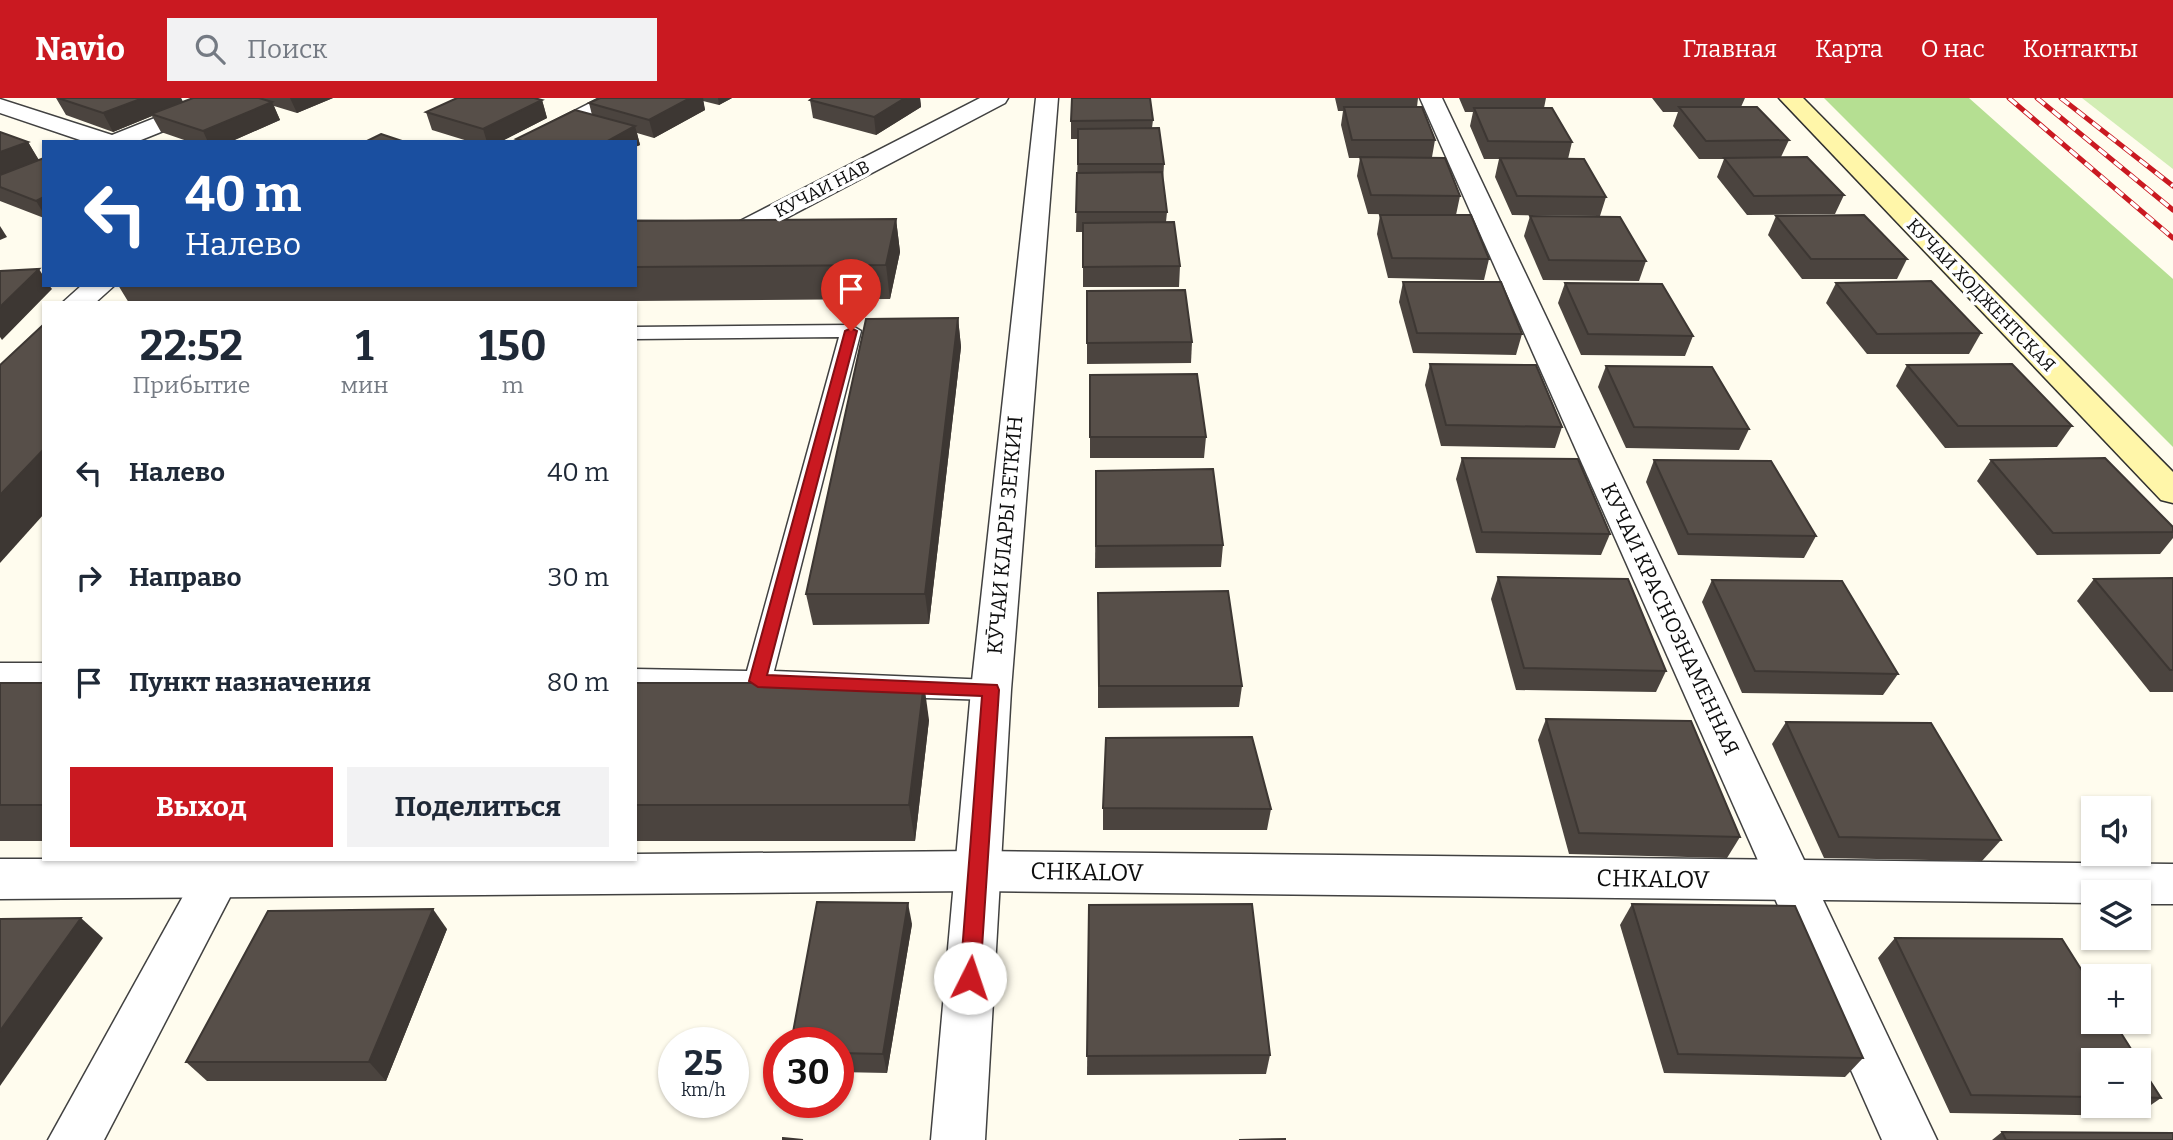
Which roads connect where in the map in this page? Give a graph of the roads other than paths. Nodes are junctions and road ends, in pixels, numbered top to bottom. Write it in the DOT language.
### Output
graph roads {
  1 [pos="225,98"];
  2 [pos="617,98"];
  3 [pos="997,98"];
  4 [pos="1046,98"];
  5 [pos="1431,98"];
  6 [pos="1790,98"];
  7 [pos="0,106"];
  8 [pos="104,140"];
  9 [pos="120,140"];
  10 [pos="535,140"];
  11 [pos="637,229"];
  12 [pos="98,287"];
  13 [pos="79,301"];
  14 [pos="637,333"];
  15 [pos="2173,492"];
  16 [pos="0,673"];
  17 [pos="42,673"];
  18 [pos="637,679"];
  19 [pos="758,681"];
  20 [pos="991,690"];
  21 [pos="978,871"];
  22 [pos="218,877"];
  23 [pos="0,879"];
  24 [pos="1789,880"];
  25 [pos="2173,884"];
  26 [pos="75,1140"];
  27 [pos="958,1140"];
  28 [pos="1910,1140"];
  1 -- 9 [label="street"];
  2 -- 10 [label="street"];
  3 -- 11 [label="street, КУЧАИ НАВ"];
  4 -- 20 [label="street, КӮЧАИ КЛАРЫ ЗЕТКИН"];
  5 -- 24 [label="street, КУЧАИ КРАСНОЗНАМЕННАЯ"];
  6 -- 15 [label="main road, КУЧАИ ХОДЖЕНТСКАЯ"];
  7 -- 8 [label="street"];
  12 -- 13 [label="street"];
  14 -- 19 [label="lane"];
  16 -- 17 [label="lane"];
  18 -- 19 [label="lane"];
  19 -- 20 [label="lane"];
  20 -- 21 [label="street, КӮЧАИ КЛАРЫ ЗЕТКИН"];
  21 -- 22 [label="street, CHKALOV"];
  21 -- 24 [label="street, CHKALOV"];
  21 -- 27 [label="street, КӮЧАИ КЛАРЫ ЗЕТКИН"];
  22 -- 23 [label="street, CHKALOV"];
  22 -- 26 [label="street"];
  24 -- 25 [label="street, CHKALOV"];
  24 -- 28 [label="street, КУЧАИ КРАСНОЗНАМЕННАЯ"];
}
